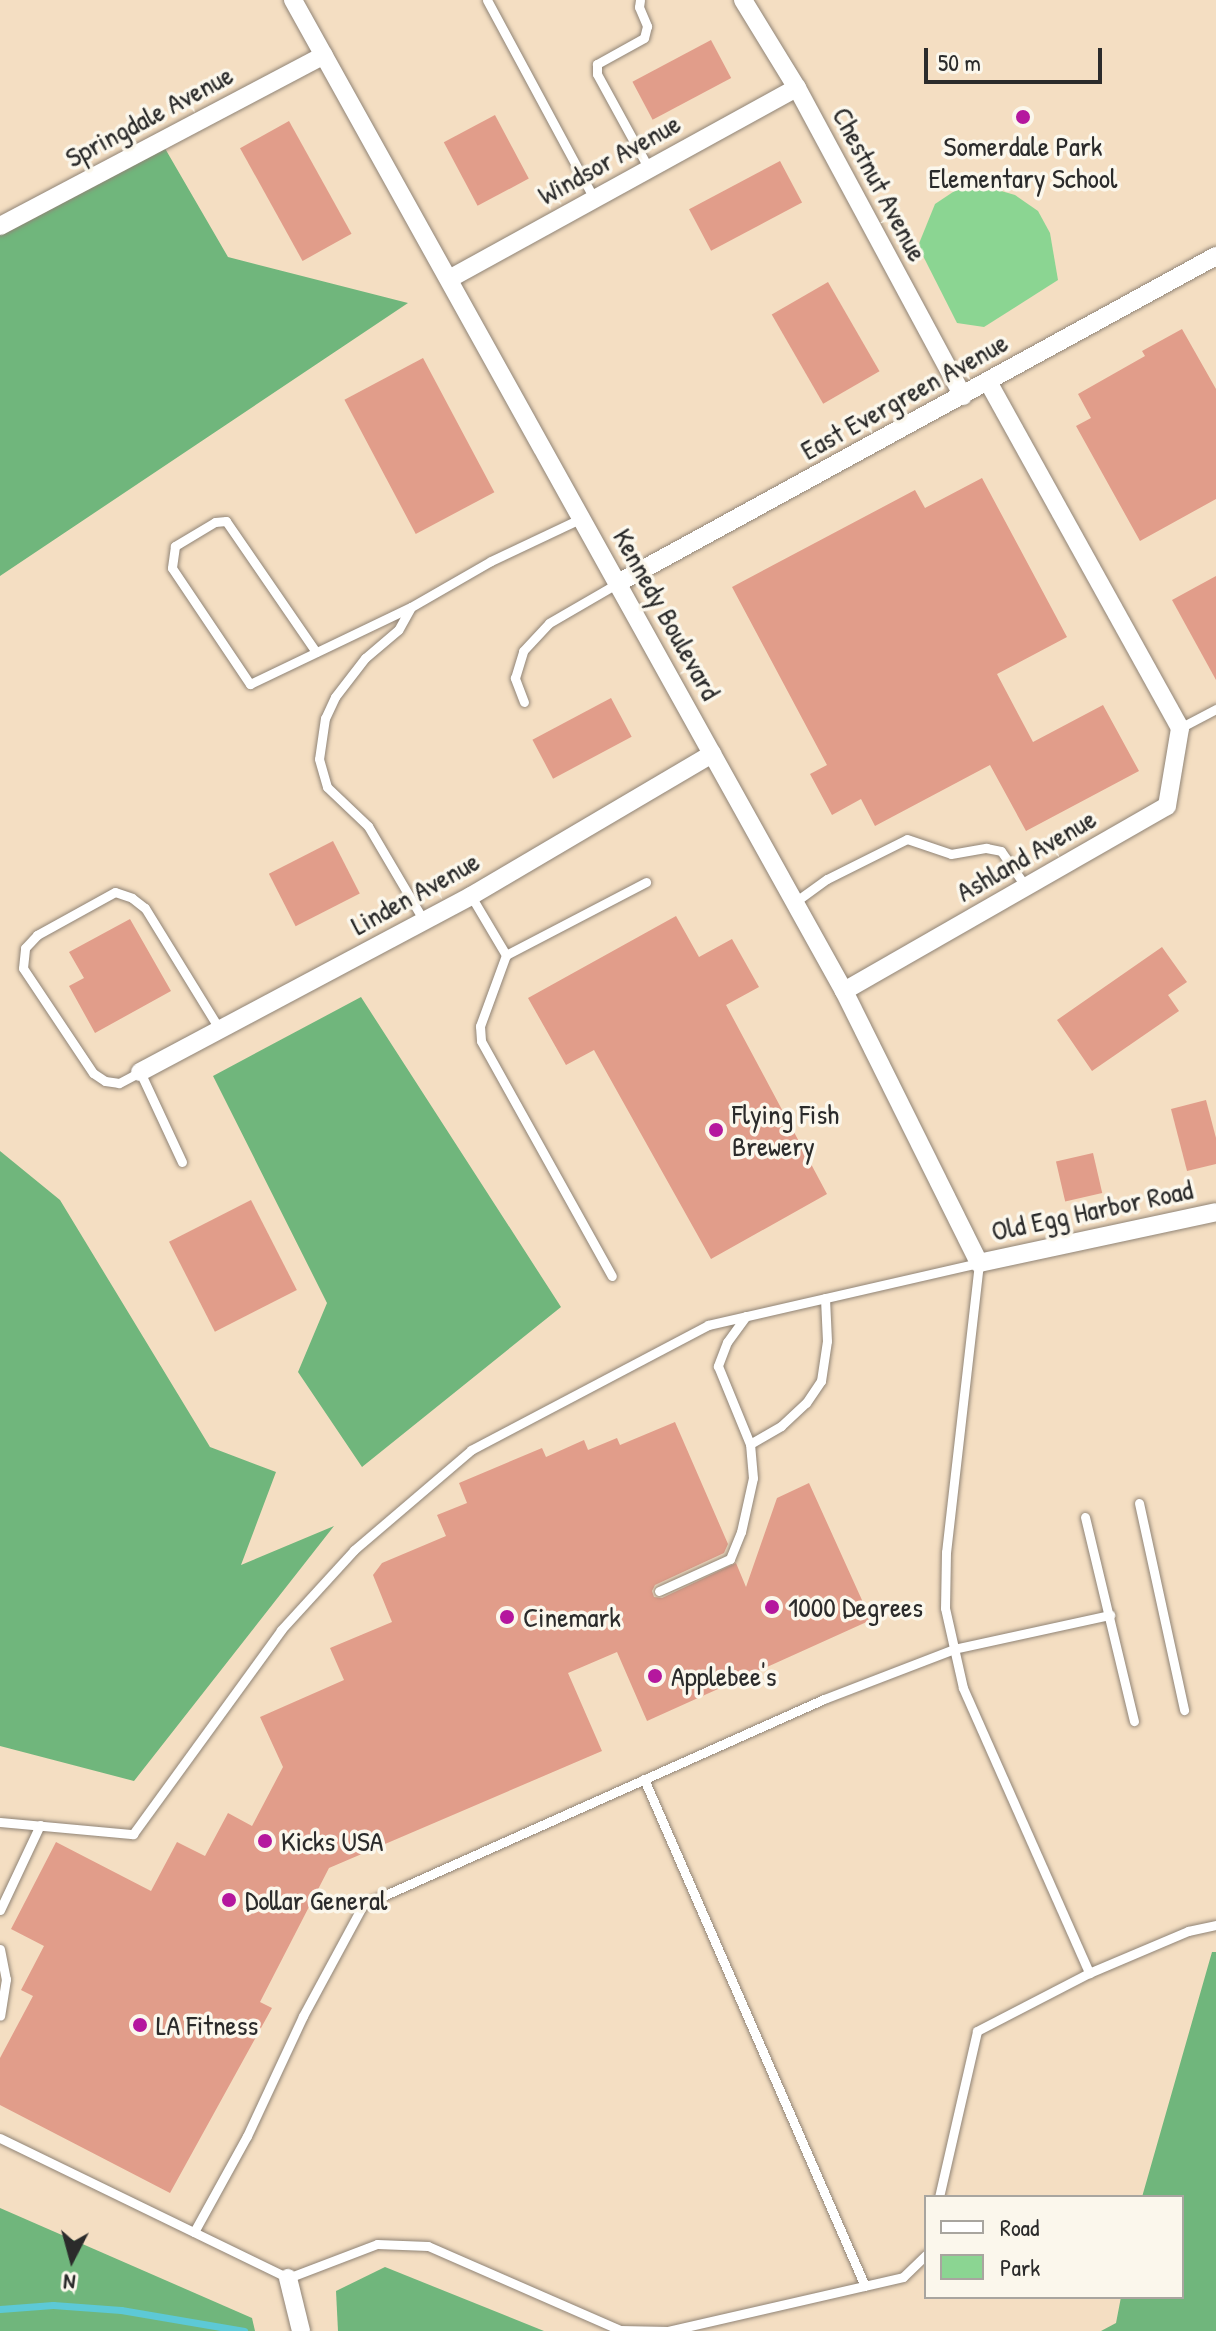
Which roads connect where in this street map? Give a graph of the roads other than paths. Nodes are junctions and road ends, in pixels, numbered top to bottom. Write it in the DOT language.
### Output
graph roads {
  1 [pos="293,0"];
  2 [pos="487,0"];
  3 [pos="640,0"];
  4 [pos="743,0"];
  5 [pos="324,55"];
  6 [pos="797,88"];
  7 [pos="649,169"];
  8 [pos="594,199"];
  9 [pos="0,226"];
  10 [pos="1216,256"];
  11 [pos="449,279"];
  12 [pos="989,383"];
  13 [pos="963,396"];
  14 [pos="582,518"];
  15 [pos="618,583"];
  16 [pos="411,607"];
  17 [pos="316,652"];
  18 [pos="524,702"];
  19 [pos="1216,709"];
  20 [pos="1180,728"];
  21 [pos="712,754"];
  22 [pos="646,882"];
  23 [pos="1026,887"];
  24 [pos="471,896"];
  25 [pos="795,902"];
  26 [pos="424,921"];
  27 [pos="506,955"];
  28 [pos="844,991"];
  29 [pos="220,1030"];
  30 [pos="140,1072"];
  31 [pos="182,1162"];
  32 [pos="1216,1212"];
  33 [pos="979,1263"];
  34 [pos="612,1276"];
  35 [pos="825,1298"];
  36 [pos="746,1316"];
  37 [pos="750,1444"];
  38 [pos="1139,1503"];
  39 [pos="1085,1517"];
  40 [pos="659,1591"];
  41 [pos="1110,1615"];
  42 [pos="954,1649"];
  43 [pos="1184,1710"];
  44 [pos="1134,1721"];
  45 [pos="644,1779"];
  46 [pos="0,1822"];
  47 [pos="40,1825"];
  48 [pos="0,1910"];
  49 [pos="1216,1925"];
  50 [pos="0,1949"];
  51 [pos="1089,1973"];
  52 [pos="0,2016"];
  53 [pos="0,2138"];
  54 [pos="939,2195"];
  55 [pos="194,2232"];
  56 [pos="924,2257"];
  57 [pos="288,2278"];
  58 [pos="865,2286"];
  59 [pos="301,2331"];
  1 -- 5 [label="street, Kennedy Boulevard"];
  2 -- 8 [label="lane"];
  3 -- 7 [label="lane"];
  4 -- 6 [label="street, Chestnut Avenue"];
  5 -- 9 [label="street, Springdale Avenue"];
  5 -- 11 [label="street, Kennedy Boulevard"];
  6 -- 7 [label="street, Windsor Avenue"];
  6 -- 13 [label="street, Chestnut Avenue"];
  7 -- 8 [label="street, Windsor Avenue"];
  8 -- 11 [label="street, Windsor Avenue"];
  10 -- 12 [label="street, East Evergreen Avenue"];
  11 -- 14 [label="street, Kennedy Boulevard"];
  12 -- 13 [label="street, East Evergreen Avenue"];
  12 -- 20 [label="street"];
  13 -- 15 [label="street, East Evergreen Avenue"];
  14 -- 15 [label="street, Kennedy Boulevard"];
  14 -- 16 [label="lane"];
  15 -- 18 [label="lane"];
  15 -- 21 [label="street, Kennedy Boulevard"];
  16 -- 17 [label="lane"];
  16 -- 26 [label="lane"];
  17 -- 17 [label="lane"];
  19 -- 20 [label="lane"];
  20 -- 23 [label="street, Ashland Avenue"];
  21 -- 24 [label="street, Linden Avenue"];
  21 -- 25 [label="street, Kennedy Boulevard"];
  22 -- 27 [label="lane"];
  23 -- 25 [label="lane"];
  23 -- 28 [label="street, Ashland Avenue"];
  24 -- 26 [label="street, Linden Avenue"];
  24 -- 27 [label="lane"];
  25 -- 28 [label="street, Kennedy Boulevard"];
  26 -- 29 [label="street, Linden Avenue"];
  27 -- 34 [label="lane"];
  28 -- 33 [label="street, Kennedy Boulevard"];
  29 -- 30 [label="street, Linden Avenue"];
  29 -- 30 [label="lane"];
  30 -- 31 [label="lane"];
  32 -- 33 [label="street, Old Egg Harbor Road"];
  33 -- 35 [label="lane"];
  33 -- 42 [label="lane"];
  35 -- 36 [label="lane"];
  35 -- 37 [label="lane"];
  36 -- 37 [label="lane"];
  36 -- 47 [label="lane"];
  37 -- 40 [label="lane"];
  38 -- 43 [label="lane"];
  39 -- 41 [label="lane"];
  41 -- 42 [label="lane"];
  41 -- 44 [label="lane"];
  42 -- 45 [label="lane"];
  42 -- 51 [label="lane"];
  45 -- 55 [label="lane"];
  45 -- 58 [label="lane"];
  46 -- 47 [label="lane"];
  47 -- 48 [label="lane"];
  49 -- 51 [label="lane"];
  50 -- 52 [label="lane"];
  51 -- 54 [label="lane"];
  53 -- 55 [label="lane"];
  55 -- 57 [label="lane"];
  56 -- 58 [label="lane"];
  57 -- 58 [label="lane"];
  57 -- 59 [label="street"];
}
